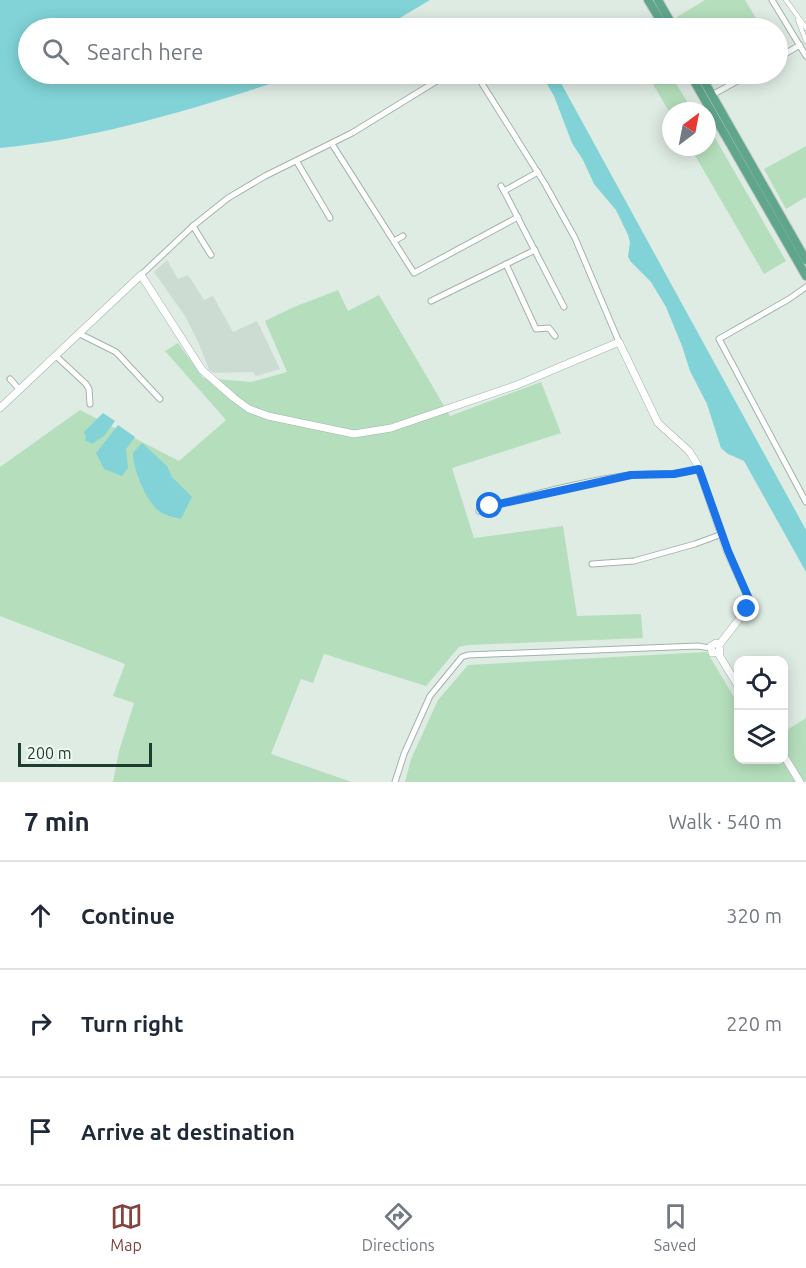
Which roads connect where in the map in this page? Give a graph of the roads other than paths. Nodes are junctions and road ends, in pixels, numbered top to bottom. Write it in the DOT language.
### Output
graph roads {
  1 [pos="648,0"];
  2 [pos="658,0"];
  3 [pos="772,0"];
  4 [pos="786,0"];
  5 [pos="797,17"];
  6 [pos="658,18"];
  7 [pos="668,18"];
  8 [pos="783,18"];
  9 [pos="788,26"];
  10 [pos="806,28"];
  11 [pos="806,40"];
  12 [pos="800,45"];
  13 [pos="788,51"];
  14 [pos="806,56"];
  15 [pos="432,84"];
  16 [pos="482,84"];
  17 [pos="696,84"];
  18 [pos="706,84"];
  19 [pos="732,84"];
  20 [pos="712,95"];
  21 [pos="332,144"];
  22 [pos="297,162"];
  23 [pos="538,172"];
  24 [pos="518,217"];
  25 [pos="330,218"];
  26 [pos="193,226"];
  27 [pos="403,236"];
  28 [pos="394,241"];
  29 [pos="535,250"];
  30 [pos="211,255"];
  31 [pos="806,260"];
  32 [pos="506,264"];
  33 [pos="141,275"];
  34 [pos="806,276"];
  35 [pos="806,287"];
  36 [pos="431,302"];
  37 [pos="564,307"];
  38 [pos="80,334"];
  39 [pos="555,336"];
  40 [pos="619,342"];
  41 [pos="57,356"];
  42 [pos="10,379"];
  43 [pos="20,390"];
  44 [pos="160,399"];
  45 [pos="90,404"];
  46 [pos="0,408"];
  47 [pos="699,469"];
  48 [pos="806,502"];
  49 [pos="479,512"];
  50 [pos="722,534"];
  51 [pos="592,564"];
  52 [pos="719,645"];
  53 [pos="710,648"];
  54 [pos="718,653"];
  55 [pos="734,679"];
  56 [pos="788,764"];
  57 [pos="395,782"];
  58 [pos="800,782"];
  1 -- 6 [label="main road"];
  2 -- 7 [label="main road"];
  3 -- 8 [label="street"];
  4 -- 5 [label="street"];
  5 -- 10 [label="street"];
  5 -- 11 [label="street"];
  9 -- 12 [label="street"];
  12 -- 13 [label="street"];
  12 -- 14 [label="street"];
  15 -- 21 [label="street"];
  16 -- 23 [label="street"];
  17 -- 34 [label="main road"];
  18 -- 20 [label="main road"];
  19 -- 20 [label="street"];
  20 -- 31 [label="main road"];
  21 -- 22 [label="street"];
  21 -- 28 [label="street"];
  22 -- 25 [label="street"];
  22 -- 26 [label="street"];
  23 -- 24 [label="street"];
  23 -- 40 [label="street"];
  24 -- 28 [label="street"];
  24 -- 29 [label="street"];
  26 -- 30 [label="street"];
  26 -- 33 [label="street"];
  27 -- 28 [label="street"];
  29 -- 32 [label="street"];
  29 -- 37 [label="street"];
  32 -- 36 [label="street"];
  32 -- 39 [label="street"];
  33 -- 38 [label="street"];
  33 -- 40 [label="street"];
  35 -- 48 [label="street"];
  38 -- 41 [label="street"];
  38 -- 44 [label="street"];
  40 -- 47 [label="street"];
  41 -- 43 [label="street"];
  41 -- 45 [label="street"];
  42 -- 43 [label="street"];
  43 -- 46 [label="street"];
  47 -- 49 [label="street"];
  47 -- 50 [label="street"];
  50 -- 51 [label="street"];
  50 -- 52 [label="street"];
  52 -- 53 [label="street"];
  52 -- 54 [label="street"];
  53 -- 54 [label="street"];
  53 -- 57 [label="street"];
  54 -- 55 [label="street"];
  56 -- 58 [label="street"];
}
